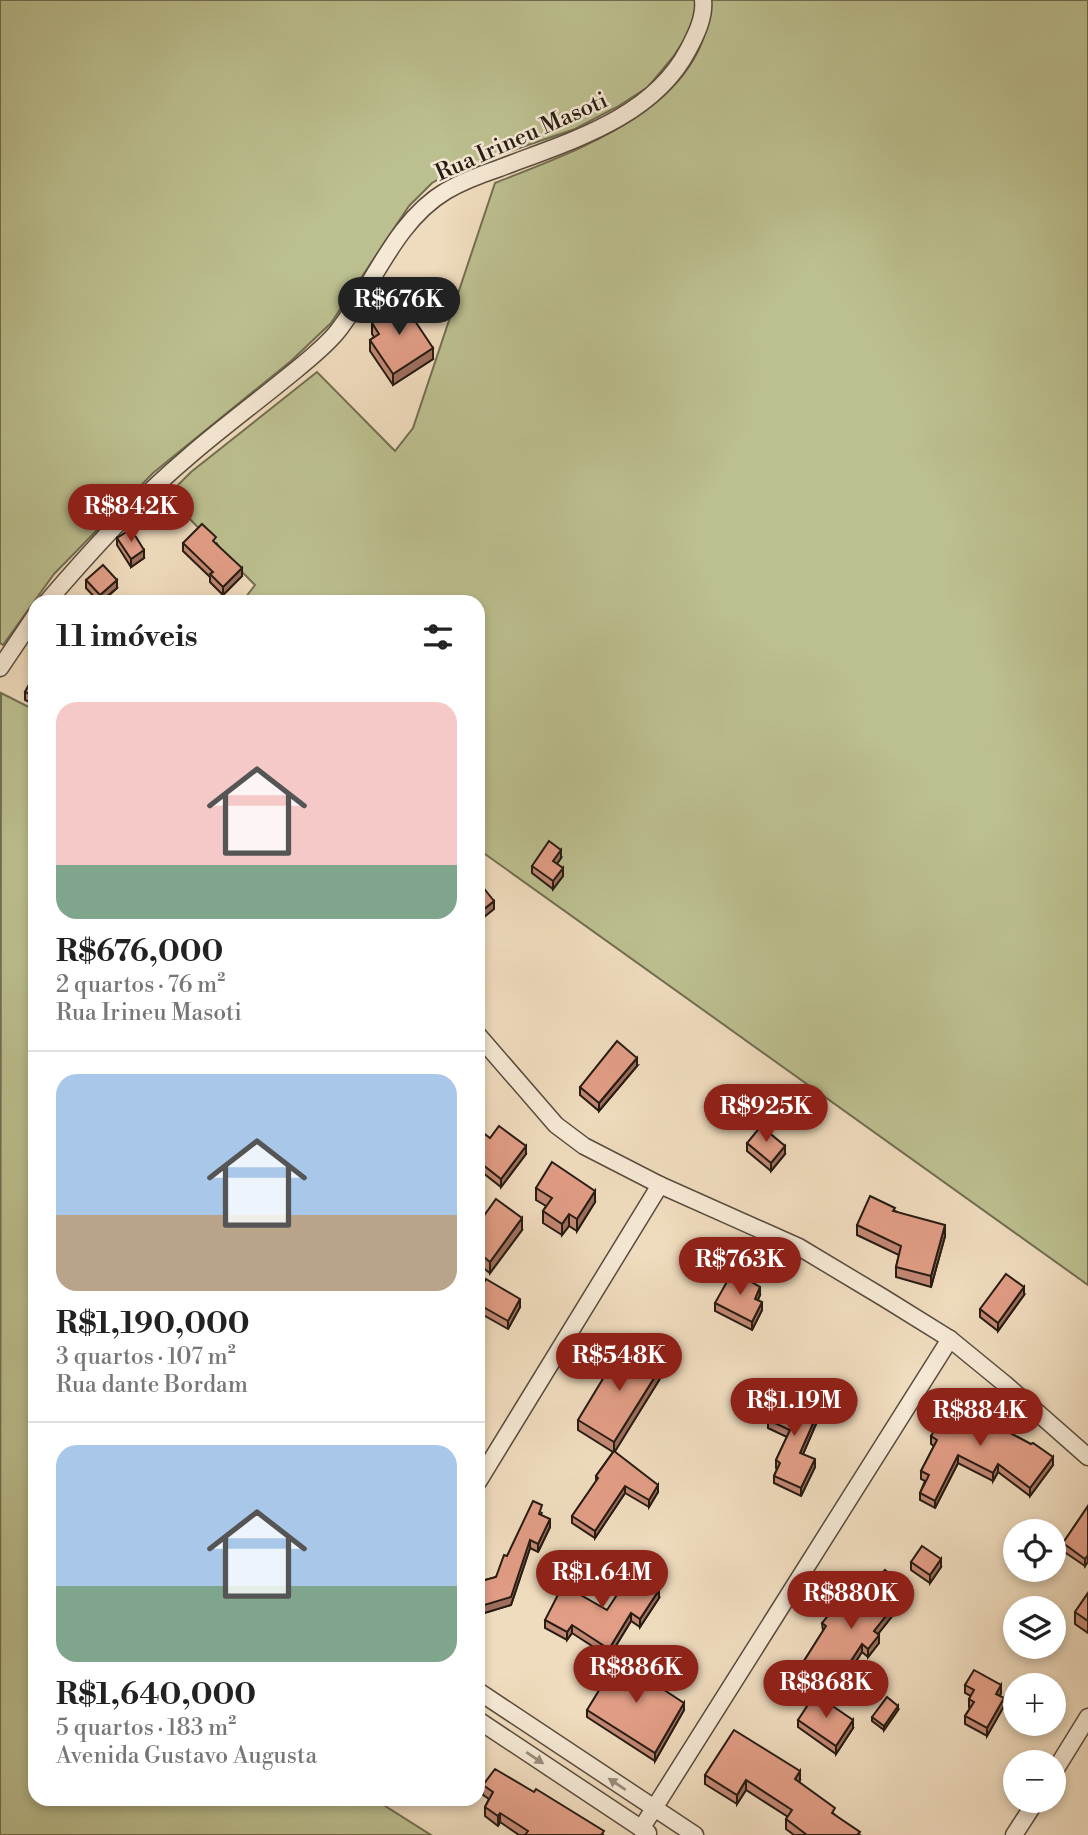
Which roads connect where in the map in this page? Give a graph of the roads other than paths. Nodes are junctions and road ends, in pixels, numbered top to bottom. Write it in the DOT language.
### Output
graph roads {
  1 [pos="703,0"];
  2 [pos="53,595"];
  3 [pos="28,626"];
  4 [pos="0,668"];
  5 [pos="485,1043"];
  6 [pos="660,1185"];
  7 [pos="950,1339"];
  8 [pos="1088,1457"];
  9 [pos="485,1471"];
  10 [pos="485,1696"];
  11 [pos="1088,1717"];
  12 [pos="485,1725"];
  13 [pos="1066,1753"];
  14 [pos="654,1809"];
  15 [pos="1028,1813"];
  16 [pos="646,1832"];
  17 [pos="695,1835"];
  18 [pos="1014,1835"];
  1 -- 2 [label="street, Rua Irineu Masoti"];
  3 -- 4 [label="street"];
  5 -- 6 [label="street"];
  6 -- 7 [label="street"];
  6 -- 9 [label="street"];
  7 -- 8 [label="street"];
  7 -- 14 [label="street"];
  14 -- 10 [label="street, one-way"];
  11 -- 13 [label="street"];
  12 -- 16 [label="street, one-way"];
  14 -- 16 [label="street"];
  14 -- 17 [label="street"];
  15 -- 18 [label="street"];
}
